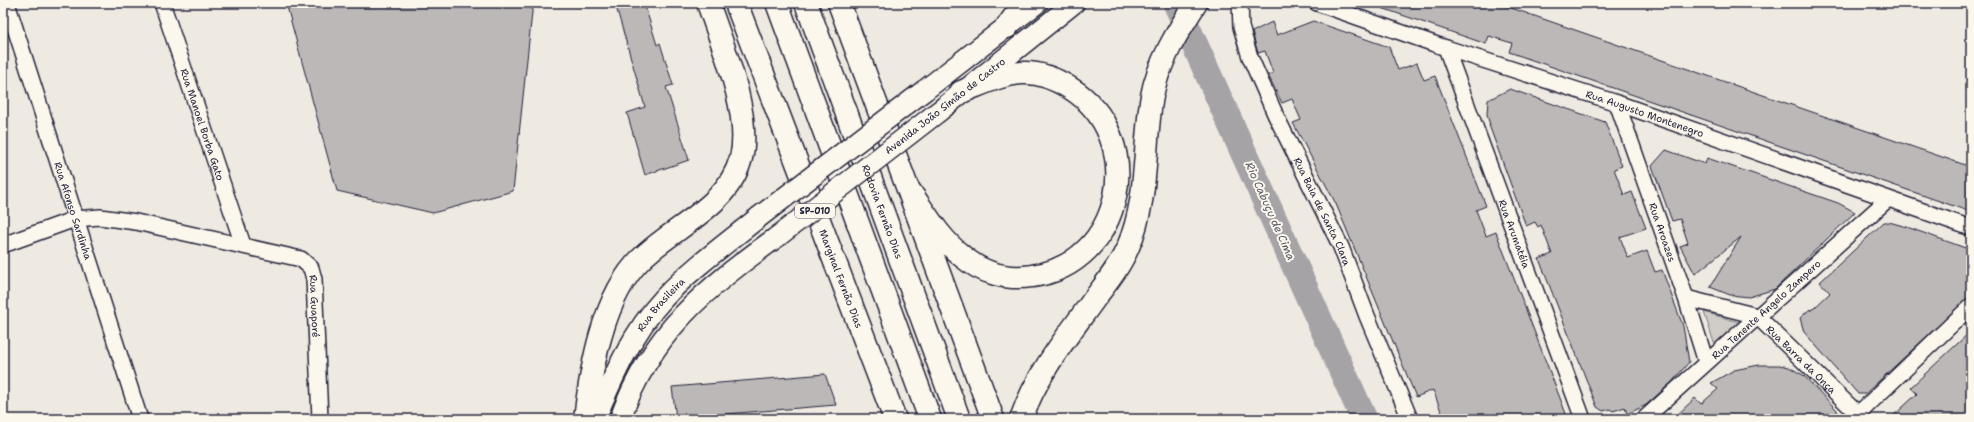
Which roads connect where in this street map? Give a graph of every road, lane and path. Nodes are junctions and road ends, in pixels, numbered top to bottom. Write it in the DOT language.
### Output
graph roads {
  1 [pos="7,3"];
  2 [pos="162,3"];
  3 [pos="708,3"];
  4 [pos="736,3"];
  5 [pos="777,3"];
  6 [pos="806,3"];
  7 [pos="1024,3"];
  8 [pos="1037,3"];
  9 [pos="1074,3"];
  10 [pos="1196,3"];
  11 [pos="1240,3"];
  12 [pos="1317,3"];
  13 [pos="841,7"];
  14 [pos="1007,27"];
  15 [pos="1446,48"];
  16 [pos="961,92"];
  17 [pos="1617,103"];
  18 [pos="909,190"];
  19 [pos="1888,199"];
  20 [pos="75,219"];
  21 [pos="1971,228"];
  22 [pos="3,245"];
  23 [pos="243,245"];
  24 [pos="1686,298"];
  25 [pos="1971,306"];
  26 [pos="1757,316"];
  27 [pos="1706,362"];
  28 [pos="1858,417"];
  29 [pos="140,419"];
  30 [pos="320,419"];
  31 [pos="584,419"];
  32 [pos="595,419"];
  33 [pos="620,419"];
  34 [pos="895,419"];
  35 [pos="930,419"];
  36 [pos="959,419"];
  37 [pos="993,419"];
  38 [pos="1022,419"];
  39 [pos="1410,419"];
  40 [pos="1583,419"];
  41 [pos="1644,419"];
  1 -- 20 [label="street, Rua Afonso Sardinha"];
  2 -- 23 [label="street, Rua Manoel Borba Gato"];
  3 -- 31 [label="highway"];
  4 -- 34 [label="highway, Marginal Fernão Dias / SP-010"];
  5 -- 35 [label="highway"];
  6 -- 36 [label="highway, Rodovia Fernão Dias"];
  7 -- 14 [label="highway"];
  8 -- 14 [label="main road"];
  9 -- 16 [label="main road, Avenida João Simão de Castro"];
  10 -- 38 [label="highway"];
  11 -- 39 [label="street, Rua Baia de Santa Clara"];
  12 -- 15 [label="street, Rua Augusto Montenegro"];
  13 -- 18 [label="highway"];
  14 -- 32 [label="main road, Rua Brasileira, bridge"];
  15 -- 17 [label="street, Rua Augusto Montenegro"];
  15 -- 40 [label="street, Rua Arumatéia"];
  16 -- 18 [label="highway"];
  16 -- 33 [label="main road, Avenida João Simão de Castro, bridge"];
  17 -- 19 [label="street, Rua Augusto Montenegro"];
  17 -- 24 [label="street, Rua Aroazes"];
  18 -- 37 [label="highway"];
  19 -- 21 [label="street, Rua Augusto Montenegro"];
  19 -- 26 [label="street, Rua Tenente Angelo Zampero"];
  20 -- 22 [label="street, Rua Guaporé"];
  20 -- 23 [label="street, Rua Guaporé"];
  20 -- 29 [label="street, Rua Afonso Sardinha"];
  23 -- 30 [label="street, Rua Guaporé"];
  24 -- 26 [label="street, Rua Barra da Onça"];
  24 -- 27 [label="street, Rua Aroazes"];
  25 -- 28 [label="street"];
  26 -- 27 [label="street, Rua Tenente Angelo Zampero"];
  26 -- 28 [label="street, Rua Barra da Onça"];
  27 -- 41 [label="street, Rua Tenente Angelo Zampero"];
}
